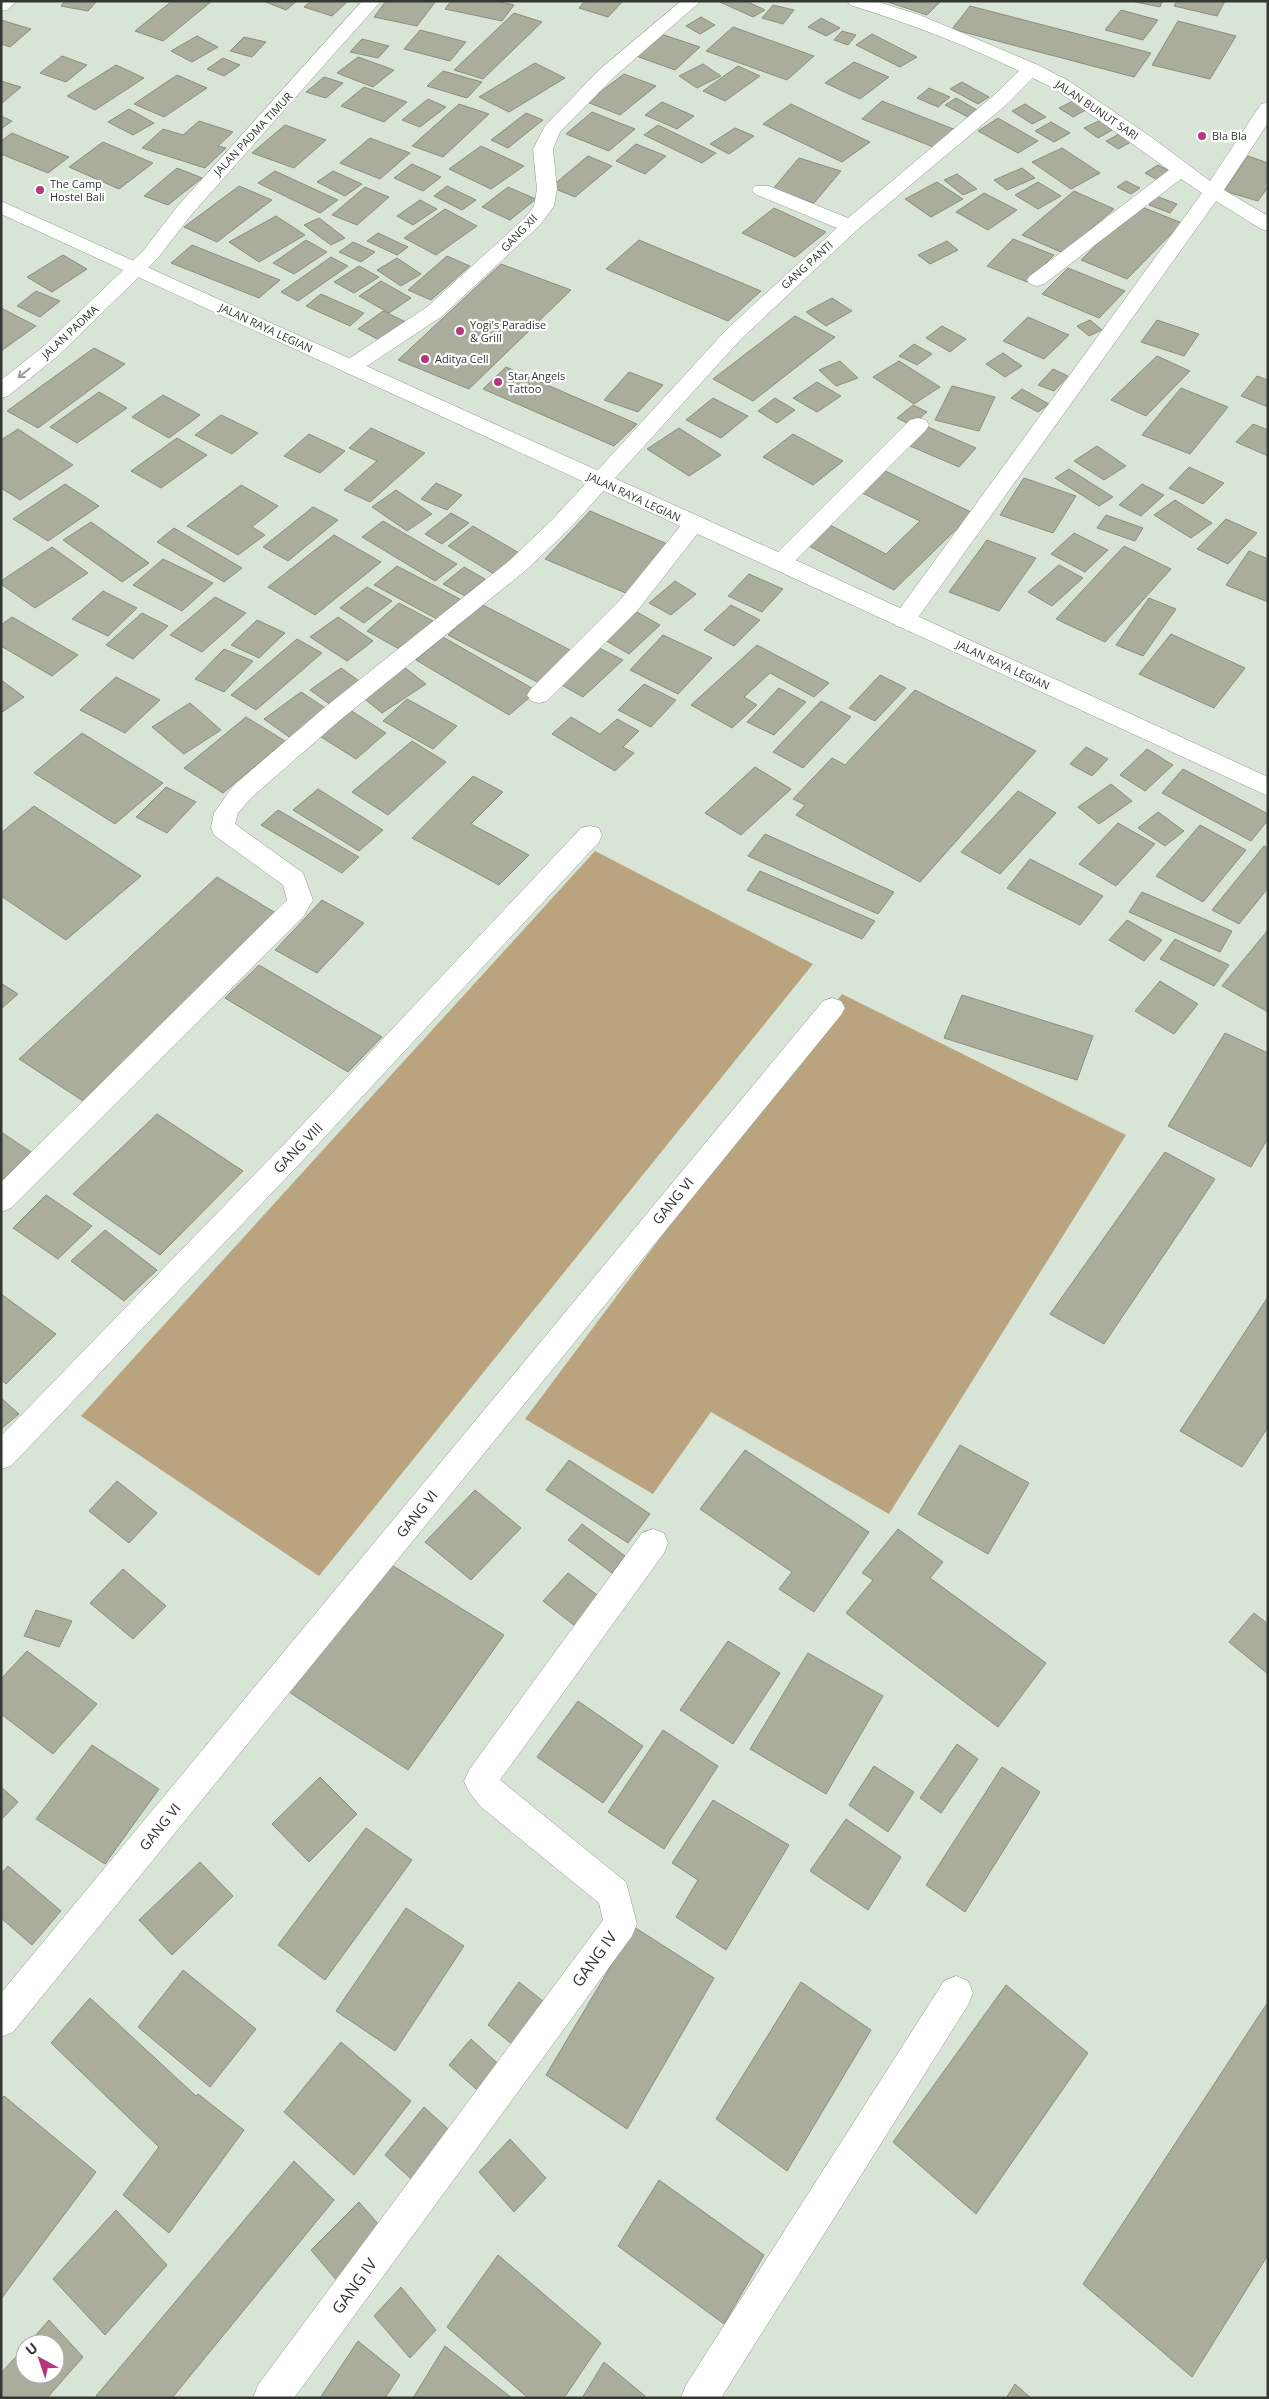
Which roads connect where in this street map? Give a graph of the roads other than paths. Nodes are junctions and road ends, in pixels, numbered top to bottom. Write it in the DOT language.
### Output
graph roads {
  1 [pos="8,1"];
  2 [pos="372,1"];
  3 [pos="692,1"];
  4 [pos="856,1"];
  5 [pos="1,6"];
  6 [pos="1032,69"];
  7 [pos="1268,108"];
  8 [pos="1181,170"];
  9 [pos="762,190"];
  10 [pos="1213,192"];
  11 [pos="1,207"];
  12 [pos="1268,225"];
  13 [pos="850,226"];
  14 [pos="136,269"];
  15 [pos="1037,280"];
  16 [pos="351,367"];
  17 [pos="1,391"];
  18 [pos="918,425"];
  19 [pos="601,482"];
  20 [pos="694,524"];
  21 [pos="781,562"];
  22 [pos="904,620"];
  23 [pos="539,695"];
  24 [pos="1268,787"];
  25 [pos="590,835"];
  26 [pos="832,1008"];
  27 [pos="1,1200"];
  28 [pos="1,1456"];
  29 [pos="653,1543"];
  30 [pos="956,1993"];
  31 [pos="1,2020"];
  32 [pos="271,2398"];
  33 [pos="699,2398"];
  1 -- 5 [label="street"];
  2 -- 14 [label="street, JALAN PADMA TIMUR"];
  3 -- 16 [label="street, GANG XII"];
  4 -- 6 [label="street, JALAN BUNUT SARI"];
  6 -- 8 [label="street, JALAN BUNUT SARI"];
  6 -- 13 [label="street, GANG PANTI"];
  7 -- 10 [label="street"];
  8 -- 10 [label="street, JALAN BUNUT SARI"];
  8 -- 15 [label="street"];
  9 -- 13 [label="street"];
  10 -- 12 [label="street, JALAN BUNUT SARI"];
  10 -- 22 [label="street"];
  11 -- 14 [label="street, JALAN RAYA LEGIAN"];
  13 -- 19 [label="street, GANG PANTI"];
  14 -- 16 [label="street, JALAN RAYA LEGIAN"];
  14 -- 17 [label="street, JALAN PADMA, one-way"];
  16 -- 19 [label="street, JALAN RAYA LEGIAN"];
  18 -- 21 [label="street"];
  19 -- 20 [label="street, JALAN RAYA LEGIAN"];
  19 -- 27 [label="street, GANG PANTI"];
  20 -- 21 [label="street, JALAN RAYA LEGIAN"];
  20 -- 23 [label="street"];
  21 -- 22 [label="street, JALAN RAYA LEGIAN"];
  22 -- 24 [label="street, JALAN RAYA LEGIAN"];
  25 -- 28 [label="street, GANG VIII"];
  26 -- 31 [label="street, GANG VI"];
  29 -- 32 [label="street, GANG IV"];
  30 -- 33 [label="street"];
}
